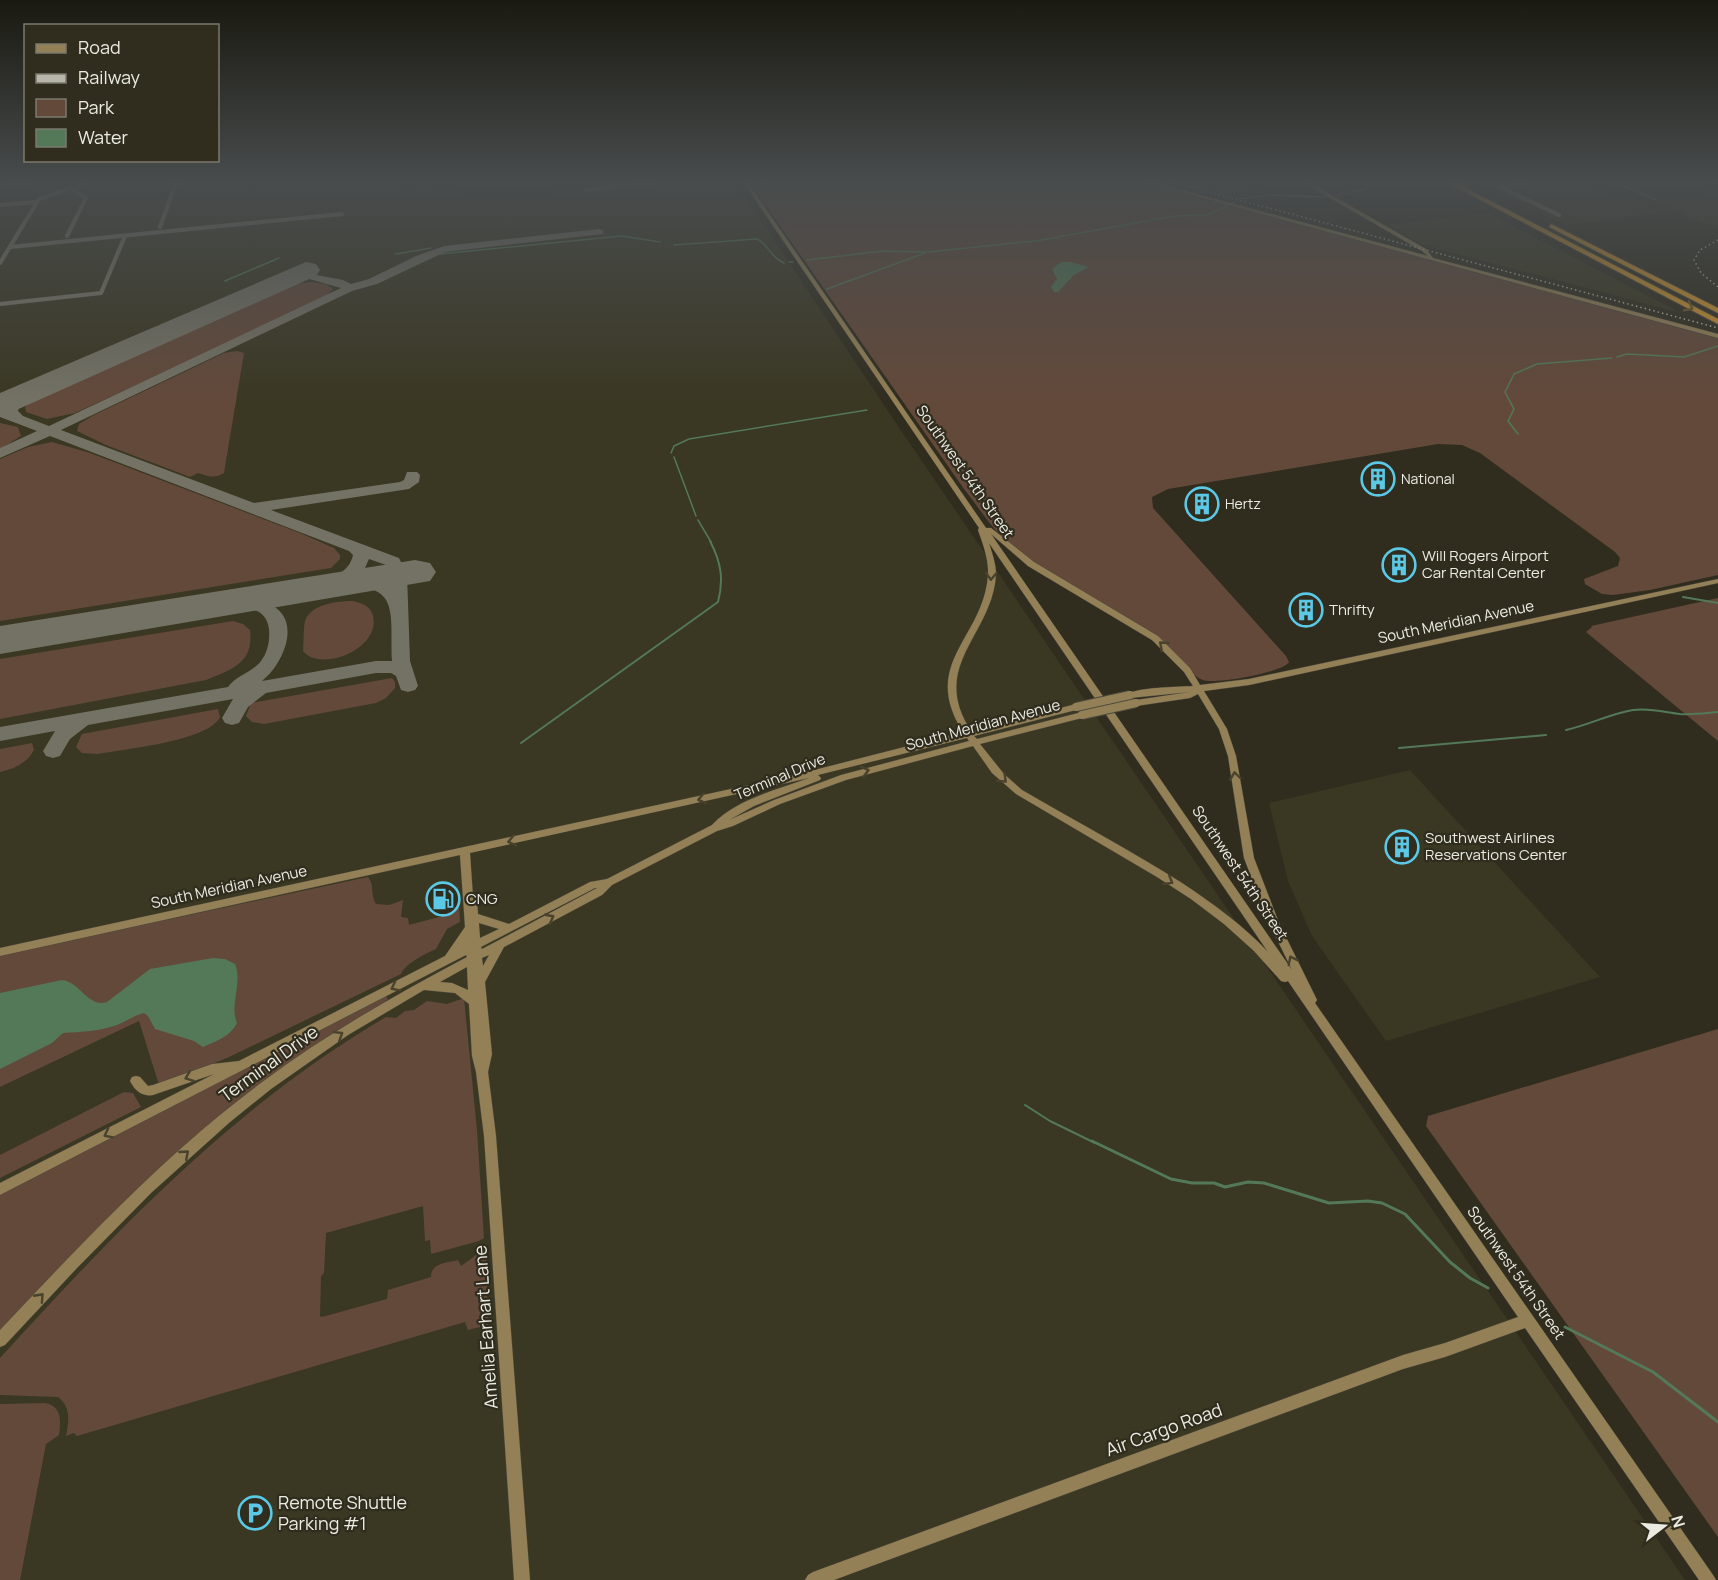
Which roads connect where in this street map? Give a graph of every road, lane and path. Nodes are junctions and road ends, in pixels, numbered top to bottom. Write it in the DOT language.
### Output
graph roads {
  1 [pos="116,257"];
  2 [pos="797,257"];
  3 [pos="1425,257"];
  4 [pos="1593,257"];
  5 [pos="1612,257"];
  6 [pos="1429,258"];
  7 [pos="0,304"];
  8 [pos="1718,311"];
  9 [pos="1718,322"];
  10 [pos="1718,336"];
  11 [pos="978,519"];
  12 [pos="1718,581"];
  13 [pos="1200,690"];
  14 [pos="967,733"];
  15 [pos="975,742"];
  16 [pos="861,762"];
  17 [pos="844,777"];
  18 [pos="714,828"];
  19 [pos="465,852"];
  20 [pos="609,882"];
  21 [pos="469,896"];
  22 [pos="474,917"];
  23 [pos="510,928"];
  24 [pos="469,929"];
  25 [pos="499,946"];
  26 [pos="0,952"];
  27 [pos="474,953"];
  28 [pos="447,961"];
  29 [pos="480,981"];
  30 [pos="423,987"];
  31 [pos="474,1002"];
  32 [pos="1328,1031"];
  33 [pos="246,1064"];
  34 [pos="483,1072"];
  35 [pos="136,1081"];
  36 [pos="0,1189"];
  37 [pos="1528,1320"];
  38 [pos="0,1340"];
  39 [pos="522,1580"];
  40 [pos="813,1580"];
  41 [pos="1708,1580"];
  1 -- 7 [label="street"];
  2 -- 11 [label="main road, Southwest 54th Street"];
  3 -- 6 [label="main road"];
  4 -- 9 [label="highway, one-way"];
  5 -- 8 [label="highway"];
  6 -- 10 [label="main road"];
  13 -- 11 [label="main road, one-way"];
  11 -- 14 [label="main road, one-way"];
  11 -- 32 [label="main road, Southwest 54th Street"];
  12 -- 13 [label="main road, South Meridian Avenue"];
  13 -- 14 [label="main road, South Meridian Avenue, bridge"];
  13 -- 15 [label="main road, South Meridian Avenue, bridge"];
  32 -- 13 [label="main road, one-way"];
  14 -- 15 [label="main road"];
  14 -- 16 [label="main road, South Meridian Avenue"];
  17 -- 15 [label="main road, South Meridian Avenue, one-way"];
  15 -- 32 [label="main road, one-way"];
  16 -- 18 [label="main road, Terminal Drive"];
  16 -- 19 [label="main road, South Meridian Avenue, one-way"];
  17 -- 18 [label="main road, Terminal Drive"];
  18 -- 20 [label="main road, Terminal Drive"];
  19 -- 21 [label="main road, Amelia Earhart Lane"];
  19 -- 26 [label="main road, South Meridian Avenue"];
  20 -- 23 [label="main road, Terminal Drive"];
  25 -- 20 [label="main road, Terminal Drive, one-way"];
  21 -- 22 [label="main road, Amelia Earhart Lane"];
  21 -- 24 [label="main road, Amelia Earhart Lane"];
  22 -- 23 [label="main road"];
  22 -- 27 [label="main road, Amelia Earhart Lane"];
  23 -- 27 [label="main road, Terminal Drive"];
  24 -- 27 [label="main road, Amelia Earhart Lane"];
  24 -- 28 [label="main road"];
  25 -- 27 [label="main road, Terminal Drive"];
  25 -- 29 [label="main road"];
  27 -- 28 [label="main road, Terminal Drive"];
  27 -- 29 [label="main road, Amelia Earhart Lane"];
  27 -- 30 [label="main road, Terminal Drive"];
  27 -- 31 [label="main road, Amelia Earhart Lane"];
  28 -- 33 [label="main road, Terminal Drive, one-way"];
  29 -- 34 [label="main road, Amelia Earhart Lane"];
  30 -- 31 [label="main road"];
  38 -- 30 [label="main road, Terminal Drive, one-way"];
  31 -- 34 [label="main road, Amelia Earhart Lane"];
  32 -- 37 [label="main road, Southwest 54th Street"];
  33 -- 35 [label="main road, one-way"];
  33 -- 36 [label="main road, Terminal Drive, one-way"];
  34 -- 39 [label="main road, Amelia Earhart Lane"];
  37 -- 40 [label="main road, Air Cargo Road"];
  37 -- 41 [label="main road, Southwest 54th Street"];
}
